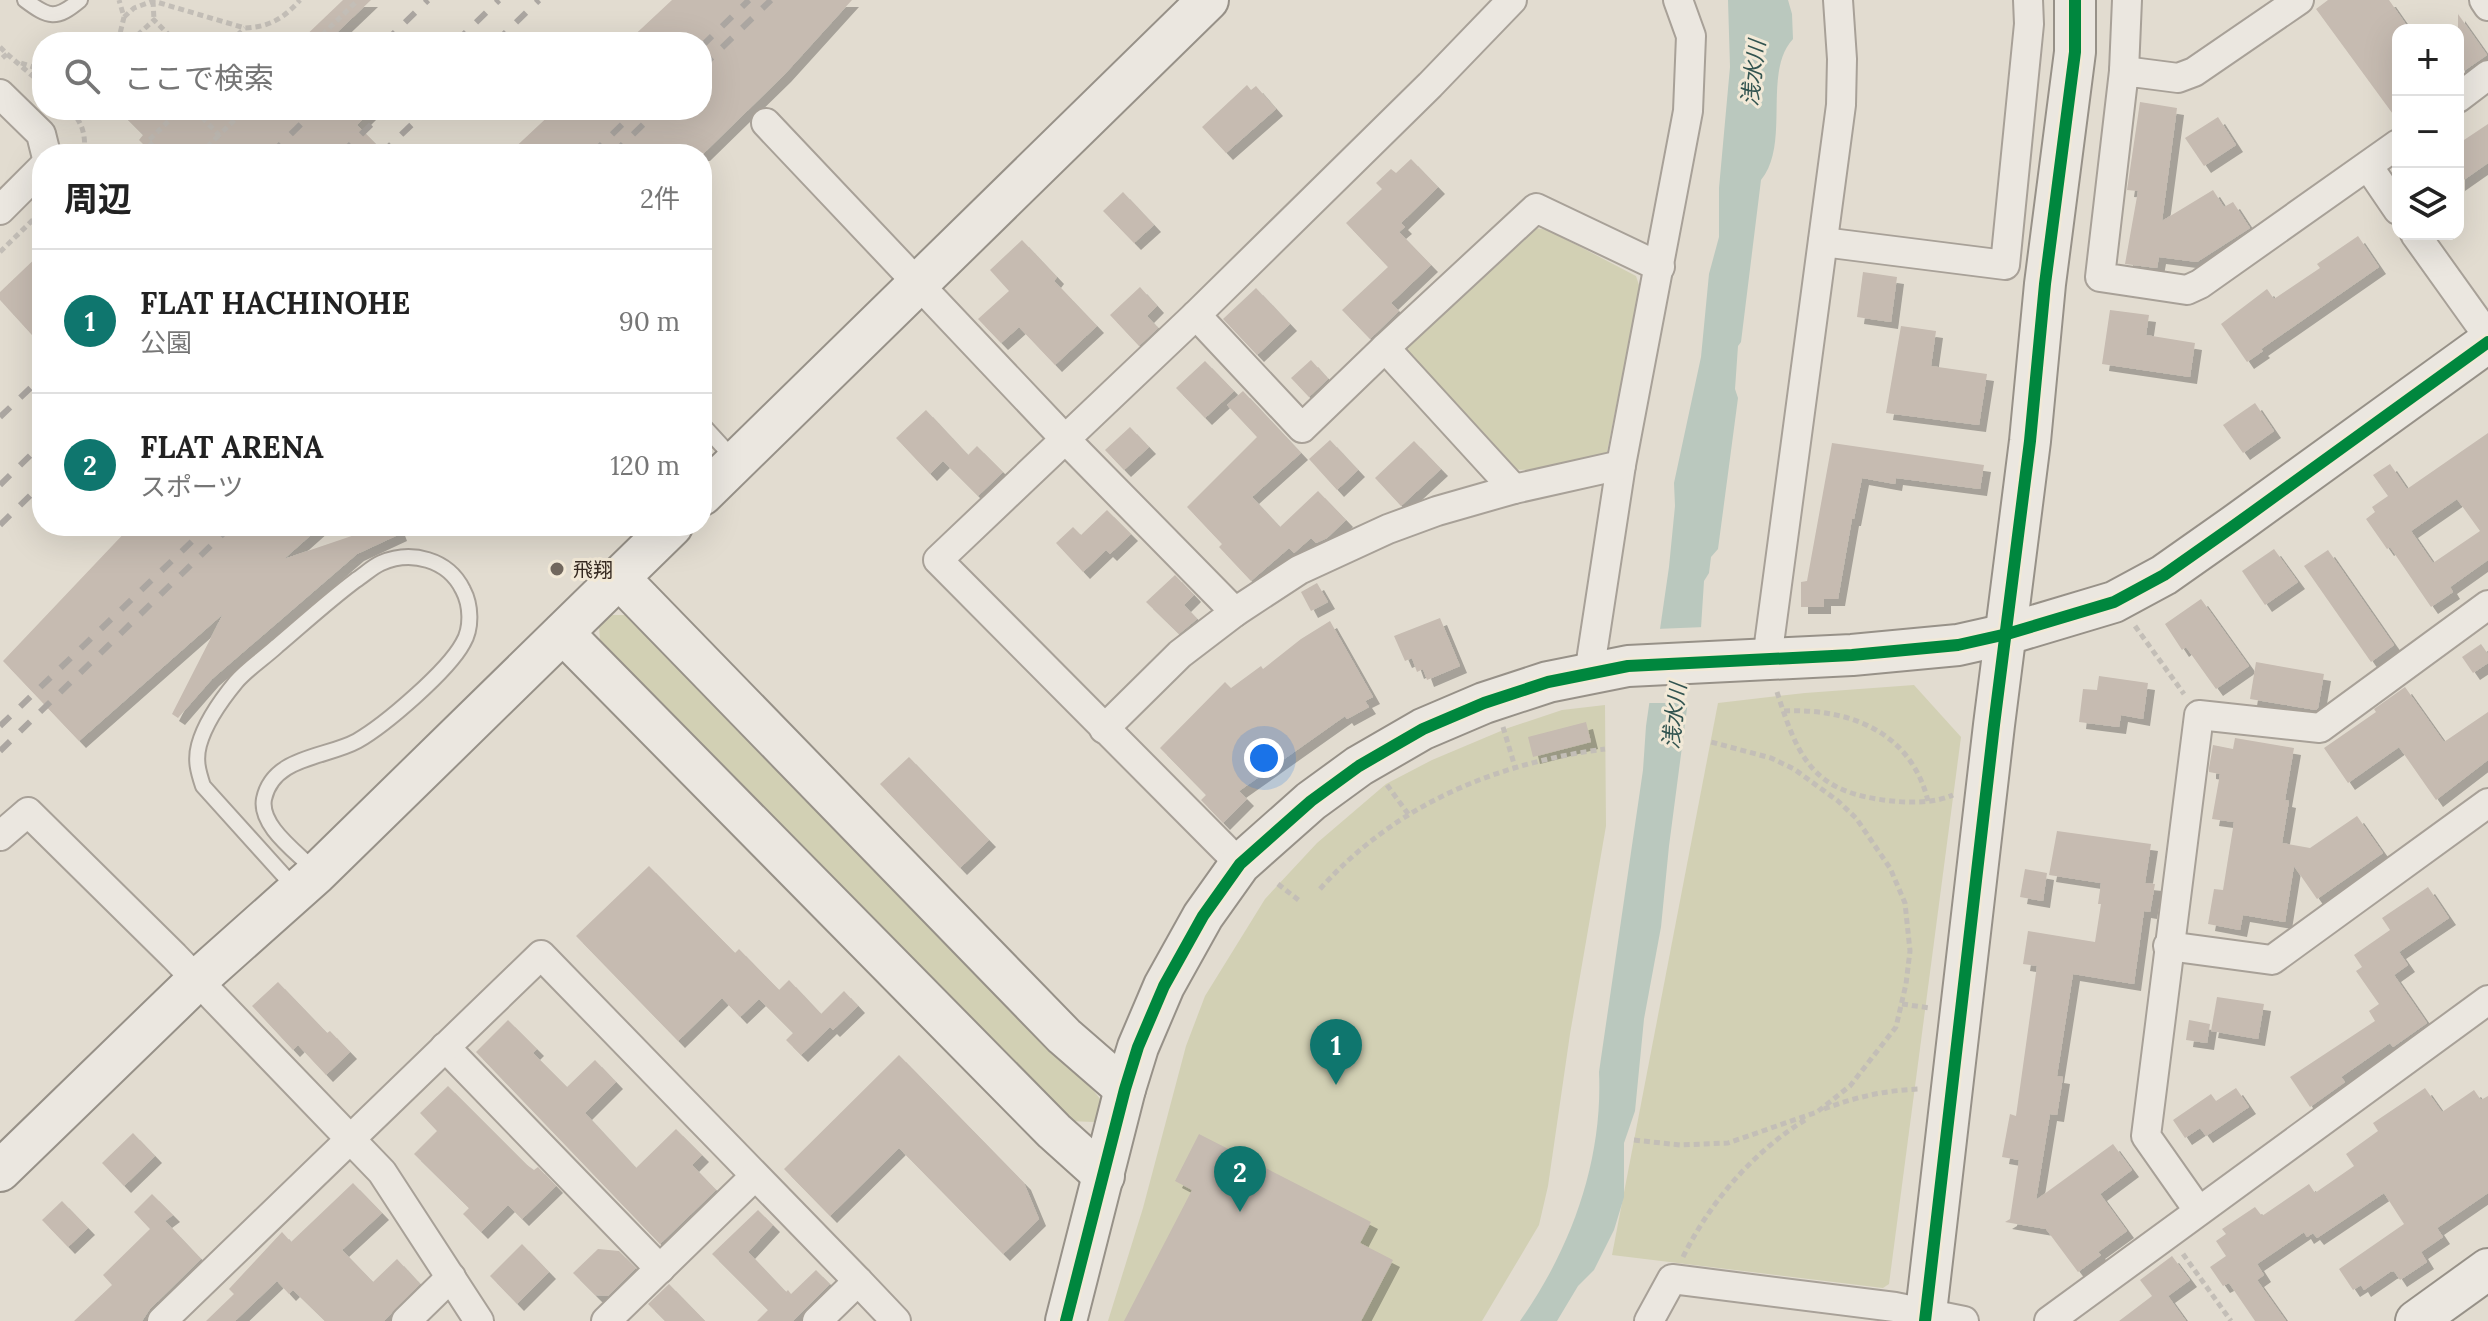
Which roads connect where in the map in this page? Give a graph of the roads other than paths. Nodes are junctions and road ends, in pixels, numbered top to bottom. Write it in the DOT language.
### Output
graph roads {
  1 [pos="25,0"];
  2 [pos="80,0"];
  3 [pos="1208,0"];
  4 [pos="1512,0"];
  5 [pos="1678,0"];
  6 [pos="1838,0"];
  7 [pos="2028,0"];
  8 [pos="2075,0"];
  9 [pos="2127,0"];
  10 [pos="2299,0"];
  11 [pos="2484,0"];
  12 [pos="2488,6"];
  13 [pos="2124,71"];
  14 [pos="2488,75"];
  15 [pos="0,94"];
  16 [pos="2461,96"];
  17 [pos="766,123"];
  18 [pos="44,144"];
  19 [pos="2392,148"];
  20 [pos="2368,166"];
  21 [pos="32,178"];
  22 [pos="2392,201"];
  23 [pos="0,210"];
  24 [pos="2419,240"];
  25 [pos="1823,242"];
  26 [pos="1660,267"];
  27 [pos="918,283"];
  28 [pos="1196,315"];
  29 [pos="2488,339"];
  30 [pos="1385,348"];
  31 [pos="1066,440"];
  32 [pos="1621,465"];
  33 [pos="715,472"];
  34 [pos="1514,489"];
  35 [pos="662,536"];
  36 [pos="620,579"];
  37 [pos="2488,605"];
  38 [pos="1235,612"];
  39 [pos="563,633"];
  40 [pos="2007,634"];
  41 [pos="1608,670"];
  42 [pos="1760,670"];
  43 [pos="1104,729"];
  44 [pos="2488,803"];
  45 [pos="0,836"];
  46 [pos="1240,864"];
  47 [pos="308,882"];
  48 [pos="2168,946"];
  49 [pos="197,980"];
  50 [pos="2488,1000"];
  51 [pos="445,1047"];
  52 [pos="1125,1089"];
  53 [pos="350,1138"];
  54 [pos="0,1171"];
  55 [pos="755,1176"];
  56 [pos="1104,1176"];
  57 [pos="2198,1210"];
  58 [pos="660,1269"];
  59 [pos="2488,1269"];
  60 [pos="451,1277"];
  61 [pos="858,1281"];
  62 [pos="1925,1317"];
  63 [pos="162,1321"];
  64 [pos="406,1321"];
  65 [pos="479,1321"];
  66 [pos="606,1321"];
  67 [pos="817,1321"];
  68 [pos="896,1321"];
  69 [pos="1066,1321"];
  70 [pos="1649,1321"];
  71 [pos="1964,1321"];
  72 [pos="2049,1321"];
  73 [pos="2416,1321"];
  1 -- 2 [label="lane"];
  3 -- 27 [label="street"];
  4 -- 28 [label="street"];
  5 -- 26 [label="street"];
  6 -- 25 [label="street"];
  7 -- 25 [label="street"];
  8 -- 40 [label="street"];
  9 -- 13 [label="street"];
  10 -- 13 [label="street"];
  11 -- 12 [label="street"];
  13 -- 20 [label="street"];
  14 -- 16 [label="street"];
  15 -- 18 [label="street"];
  17 -- 27 [label="street"];
  19 -- 20 [label="street"];
  20 -- 22 [label="street"];
  21 -- 23 [label="street"];
  24 -- 29 [label="street"];
  25 -- 42 [label="street"];
  26 -- 30 [label="street"];
  26 -- 32 [label="street"];
  27 -- 31 [label="street"];
  27 -- 33 [label="street"];
  28 -- 30 [label="street"];
  28 -- 31 [label="street"];
  29 -- 40 [label="street"];
  30 -- 34 [label="street"];
  31 -- 38 [label="street"];
  31 -- 43 [label="street"];
  32 -- 34 [label="street"];
  32 -- 41 [label="street"];
  34 -- 38 [label="street"];
  35 -- 36 [label="street"];
  36 -- 39 [label="street"];
  36 -- 52 [label="street"];
  37 -- 48 [label="street"];
  38 -- 43 [label="street"];
  39 -- 47 [label="street"];
  39 -- 56 [label="street"];
  40 -- 42 [label="street"];
  40 -- 62 [label="street"];
  41 -- 42 [label="street"];
  41 -- 46 [label="street"];
  43 -- 46 [label="street"];
  44 -- 48 [label="street"];
  45 -- 49 [label="street"];
  46 -- 52 [label="street"];
  47 -- 47 [label="lane"];
  47 -- 49 [label="street"];
  48 -- 57 [label="street"];
  49 -- 53 [label="street"];
  49 -- 54 [label="street"];
  50 -- 57 [label="street"];
  51 -- 53 [label="street"];
  51 -- 55 [label="street"];
  51 -- 58 [label="street"];
  52 -- 56 [label="street"];
  53 -- 60 [label="street"];
  53 -- 63 [label="street"];
  55 -- 58 [label="street"];
  55 -- 61 [label="street"];
  56 -- 69 [label="street"];
  57 -- 72 [label="street"];
  58 -- 66 [label="street"];
  59 -- 73 [label="street"];
  60 -- 64 [label="street"];
  60 -- 65 [label="street"];
  61 -- 67 [label="street"];
  61 -- 68 [label="street"];
  62 -- 70 [label="street"];
  62 -- 71 [label="street"];
}
